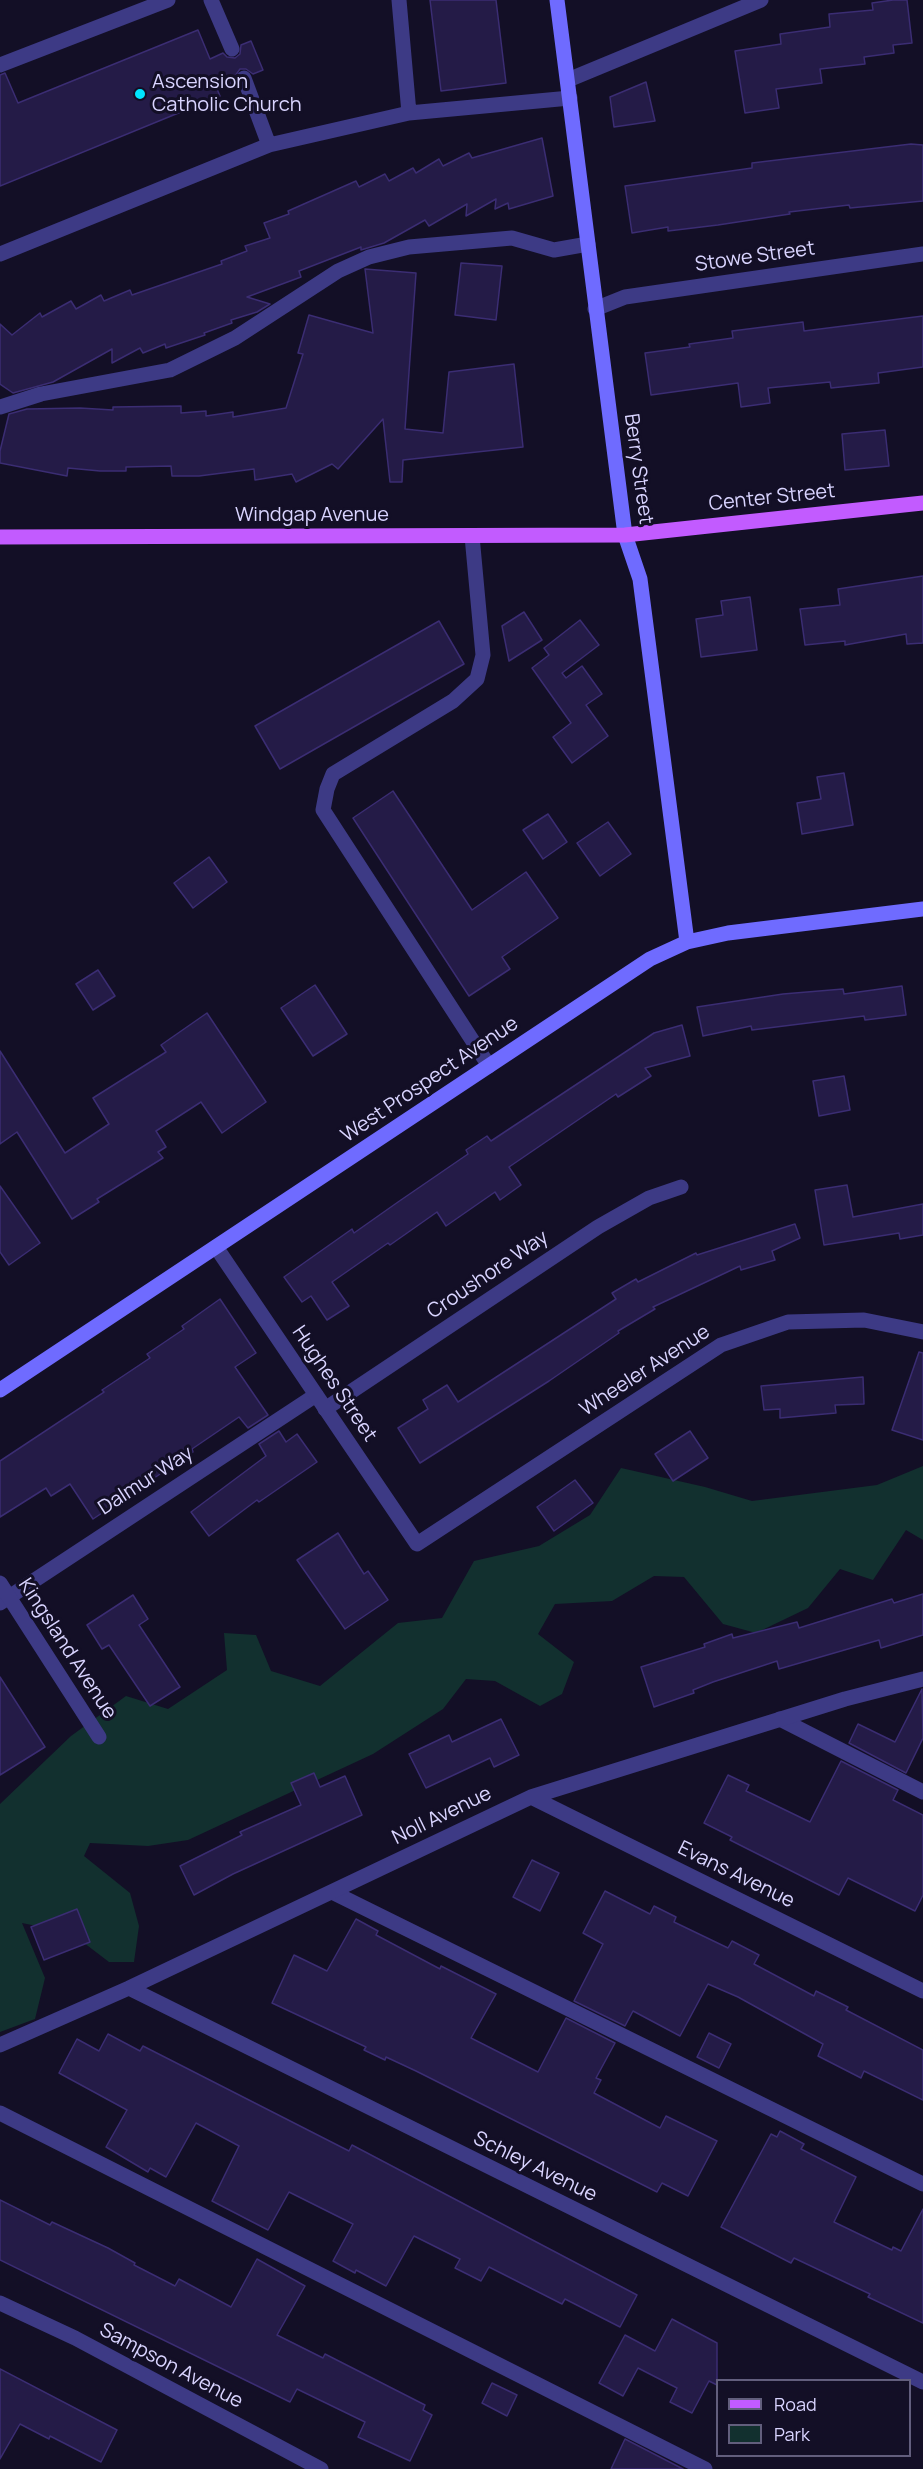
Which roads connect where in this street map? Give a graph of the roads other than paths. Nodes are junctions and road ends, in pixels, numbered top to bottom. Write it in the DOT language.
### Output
graph roads {
  1 [pos="168,0"];
  2 [pos="211,0"];
  3 [pos="399,0"];
  4 [pos="557,0"];
  5 [pos="761,0"];
  6 [pos="232,49"];
  7 [pos="0,65"];
  8 [pos="244,78"];
  9 [pos="568,80"];
  10 [pos="570,98"];
  11 [pos="409,113"];
  12 [pos="269,145"];
  13 [pos="588,244"];
  14 [pos="923,254"];
  15 [pos="0,255"];
  16 [pos="595,309"];
  17 [pos="0,407"];
  18 [pos="923,503"];
  19 [pos="625,535"];
  20 [pos="472,536"];
  21 [pos="0,537"];
  22 [pos="923,909"];
  23 [pos="687,942"];
  24 [pos="489,1066"];
  25 [pos="681,1187"];
  26 [pos="216,1246"];
  27 [pos="923,1332"];
  28 [pos="0,1390"];
  29 [pos="316,1395"];
  30 [pos="325,1409"];
  31 [pos="417,1544"];
  32 [pos="0,1583"];
  33 [pos="4,1600"];
  34 [pos="923,1679"];
  35 [pos="780,1719"];
  36 [pos="99,1737"];
  37 [pos="923,1792"];
  38 [pos="531,1797"];
  39 [pos="332,1892"];
  40 [pos="129,1988"];
  41 [pos="923,1991"];
  42 [pos="0,2044"];
  43 [pos="0,2113"];
  44 [pos="923,2184"];
  45 [pos="0,2303"];
  46 [pos="923,2382"];
  47 [pos="321,2469"];
  48 [pos="705,2469"];
  1 -- 7 [label="street"];
  2 -- 6 [label="street"];
  3 -- 11 [label="street"];
  4 -- 9 [label="street, Berry Street"];
  5 -- 9 [label="street"];
  8 -- 12 [label="street"];
  9 -- 10 [label="street, Berry Street"];
  10 -- 11 [label="street"];
  10 -- 13 [label="street, Berry Street"];
  11 -- 12 [label="street"];
  12 -- 15 [label="street"];
  13 -- 16 [label="street, Berry Street"];
  13 -- 17 [label="street"];
  14 -- 16 [label="street, Stowe Street"];
  16 -- 19 [label="street, Berry Street"];
  18 -- 19 [label="main road, Center Street"];
  19 -- 20 [label="main road, Windgap Avenue"];
  19 -- 23 [label="street, Berry Street"];
  20 -- 21 [label="main road, Windgap Avenue"];
  20 -- 24 [label="street"];
  22 -- 23 [label="street, West Prospect Avenue"];
  23 -- 24 [label="street, West Prospect Avenue"];
  24 -- 26 [label="street, West Prospect Avenue"];
  25 -- 30 [label="street, Croushore Way"];
  26 -- 28 [label="street, West Prospect Avenue"];
  26 -- 29 [label="street, Hughes Street"];
  27 -- 31 [label="street, Wheeler Avenue"];
  29 -- 30 [label="street, Hughes Street"];
  29 -- 33 [label="street, Dalmur Way"];
  30 -- 31 [label="street, Hughes Street"];
  32 -- 33 [label="street, Kingsland Avenue"];
  33 -- 36 [label="street, Kingsland Avenue"];
  34 -- 35 [label="street, Noll Avenue"];
  35 -- 37 [label="street"];
  35 -- 38 [label="street, Noll Avenue"];
  38 -- 39 [label="street, Noll Avenue"];
  38 -- 41 [label="street, Evans Avenue"];
  39 -- 40 [label="street, Noll Avenue"];
  39 -- 44 [label="street"];
  40 -- 42 [label="street, Noll Avenue"];
  40 -- 46 [label="street, Schley Avenue"];
  43 -- 48 [label="street"];
  45 -- 47 [label="street, Sampson Avenue"];
}
